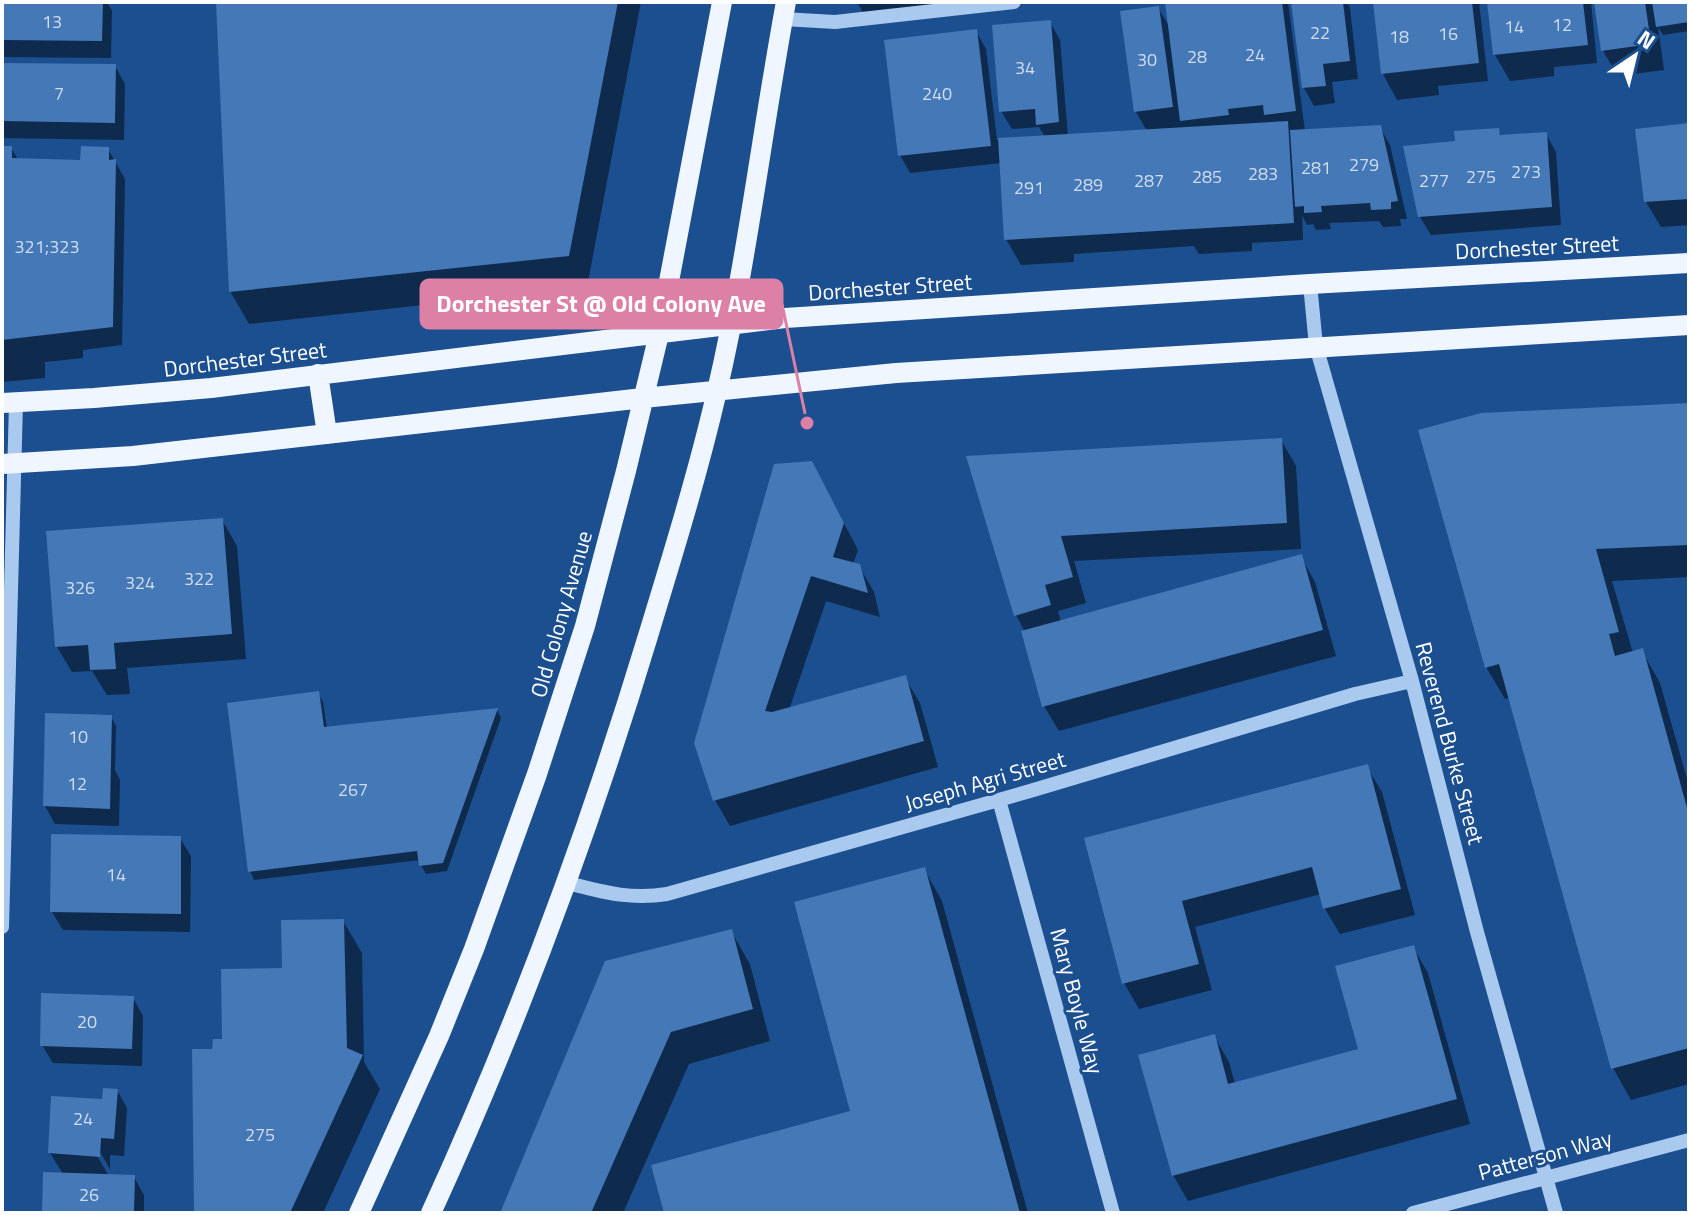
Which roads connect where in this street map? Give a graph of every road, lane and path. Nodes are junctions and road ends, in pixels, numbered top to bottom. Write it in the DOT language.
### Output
graph roads {
  1 [pos="722,2"];
  2 [pos="1014,2"];
  3 [pos="784,10"];
  4 [pos="1689,263"];
  5 [pos="1310,284"];
  6 [pos="1689,325"];
  7 [pos="731,326"];
  8 [pos="659,334"];
  9 [pos="1316,346"];
  10 [pos="318,374"];
  11 [pos="717,391"];
  12 [pos="643,398"];
  13 [pos="9,403"];
  14 [pos="327,434"];
  15 [pos="8,464"];
  16 [pos="1412,681"];
  17 [pos="999,800"];
  18 [pos="567,883"];
  19 [pos="2,927"];
  20 [pos="1689,1140"];
  21 [pos="1547,1177"];
  22 [pos="359,1213"];
  23 [pos="431,1213"];
  24 [pos="1113,1213"];
  25 [pos="1413,1213"];
  26 [pos="1556,1213"];
  1 -- 8 [label="main road, Old Colony Avenue"];
  2 -- 3 [label="street"];
  3 -- 7 [label="main road"];
  4 -- 5 [label="main road, Dorchester Street"];
  5 -- 7 [label="main road, Dorchester Street"];
  5 -- 9 [label="street, Reverend Burke Street"];
  6 -- 9 [label="main road"];
  7 -- 8 [label="main road, Dorchester Street"];
  7 -- 11 [label="main road"];
  8 -- 10 [label="main road, Dorchester Street"];
  8 -- 12 [label="main road, Old Colony Avenue"];
  9 -- 11 [label="main road"];
  9 -- 16 [label="street, Reverend Burke Street"];
  10 -- 13 [label="main road, Dorchester Street"];
  10 -- 14 [label="main road"];
  11 -- 12 [label="main road"];
  11 -- 18 [label="main road"];
  12 -- 14 [label="main road"];
  12 -- 22 [label="main road, Old Colony Avenue"];
  13 -- 15 [label="street"];
  14 -- 15 [label="main road"];
  15 -- 19 [label="street"];
  16 -- 17 [label="street, Joseph Agri Street"];
  16 -- 21 [label="street, Reverend Burke Street"];
  17 -- 18 [label="street, Joseph Agri Street"];
  17 -- 24 [label="street, Mary Boyle Way"];
  18 -- 23 [label="main road"];
  20 -- 21 [label="street, Patterson Way"];
  21 -- 25 [label="street, Patterson Way"];
  21 -- 26 [label="street, Reverend Burke Street"];
}
